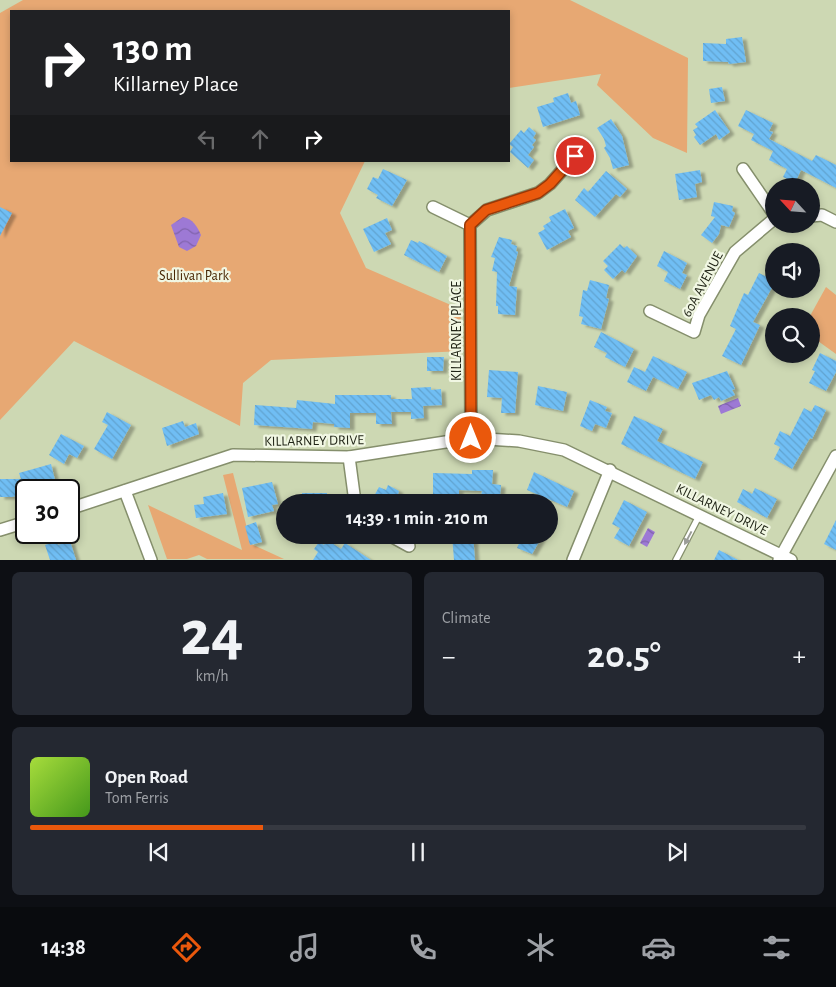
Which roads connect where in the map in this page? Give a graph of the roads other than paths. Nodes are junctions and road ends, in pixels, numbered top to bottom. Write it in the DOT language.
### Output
graph roads {
  1 [pos="575,156"];
  2 [pos="743,169"];
  3 [pos="765,201"];
  4 [pos="433,207"];
  5 [pos="820,216"];
  6 [pos="836,222"];
  7 [pos="470,225"];
  8 [pos="765,227"];
  9 [pos="650,311"];
  10 [pos="471,438"];
  11 [pos="836,456"];
  12 [pos="349,457"];
  13 [pos="610,470"];
  14 [pos="125,491"];
  15 [pos="354,494"];
  16 [pos="80,505"];
  17 [pos="699,516"];
  18 [pos="15,525"];
  19 [pos="0,530"];
  20 [pos="405,544"];
  21 [pos="409,546"];
  22 [pos="784,558"];
  23 [pos="151,560"];
  24 [pos="573,560"];
  25 [pos="676,560"];
  1 -- 7 [label="street"];
  2 -- 3 [label="street"];
  4 -- 7 [label="street"];
  5 -- 6 [label="street"];
  7 -- 10 [label="street, KILLARNEY PLACE"];
  8 -- 9 [label="street, 60A AVENUE"];
  10 -- 12 [label="street, KILLARNEY DRIVE"];
  10 -- 13 [label="street, KILLARNEY DRIVE"];
  11 -- 22 [label="street"];
  12 -- 14 [label="street, KILLARNEY DRIVE"];
  12 -- 15 [label="street"];
  13 -- 17 [label="street, KILLARNEY DRIVE"];
  13 -- 24 [label="street"];
  14 -- 16 [label="street, KILLARNEY DRIVE"];
  14 -- 23 [label="street"];
  17 -- 22 [label="street, KILLARNEY DRIVE"];
  17 -- 25 [label="lane, one-way"];
  18 -- 19 [label="street"];
  20 -- 21 [label="street"];
}
